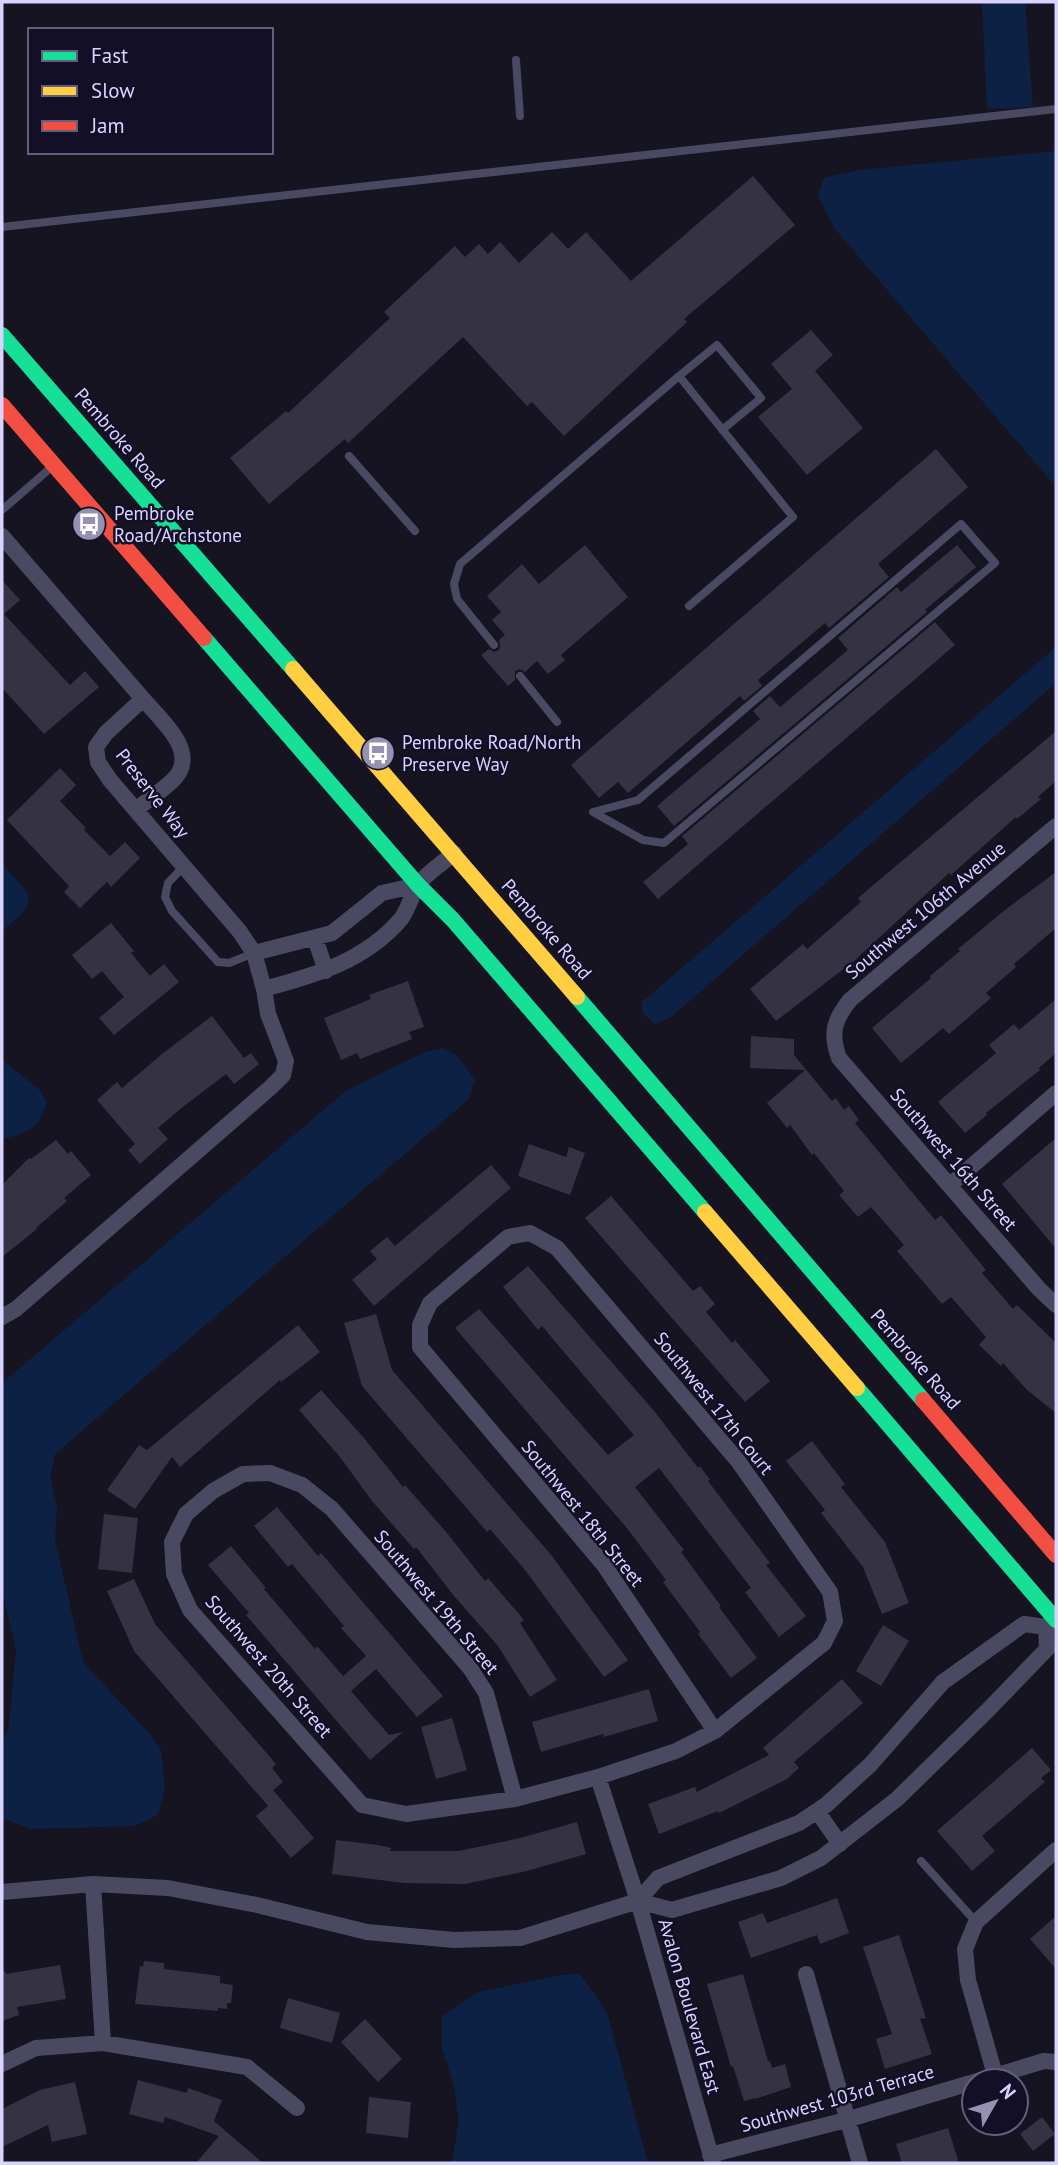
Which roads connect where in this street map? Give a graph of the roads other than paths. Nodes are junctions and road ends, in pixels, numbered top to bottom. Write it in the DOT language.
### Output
graph roads {
  1 [pos="516,60"];
  2 [pos="1056,109"];
  3 [pos="520,116"];
  4 [pos="2,227"];
  5 [pos="2,335"];
  6 [pos="680,376"];
  7 [pos="2,405"];
  8 [pos="722,430"];
  9 [pos="349,456"];
  10 [pos="54,465"];
  11 [pos="2,510"];
  12 [pos="415,531"];
  13 [pos="2,536"];
  14 [pos="689,606"];
  15 [pos="494,645"];
  16 [pos="520,676"];
  17 [pos="143,699"];
  18 [pos="557,722"];
  19 [pos="136,810"];
  20 [pos="593,812"];
  21 [pos="1056,826"];
  22 [pos="454,853"];
  23 [pos="184,866"];
  24 [pos="418,885"];
  25 [pos="315,938"];
  26 [pos="254,953"];
  27 [pos="326,971"];
  28 [pos="264,989"];
  29 [pos="834,1034"];
  30 [pos="1056,1093"];
  31 [pos="950,1185"];
  32 [pos="530,1233"];
  33 [pos="1056,1305"];
  34 [pos="2,1317"];
  35 [pos="270,1473"];
  36 [pos="1056,1555"];
  37 [pos="1054,1621"];
  38 [pos="715,1731"];
  39 [pos="598,1777"];
  40 [pos="515,1799"];
  41 [pos="817,1811"];
  42 [pos="840,1844"];
  43 [pos="1056,1850"];
  44 [pos="921,1861"];
  45 [pos="93,1884"];
  46 [pos="2,1892"];
  47 [pos="638,1901"];
  48 [pos="976,1922"];
  49 [pos="806,1973"];
  50 [pos="103,2043"];
  51 [pos="1056,2062"];
  52 [pos="2,2064"];
  53 [pos="993,2067"];
  54 [pos="1023,2067"];
  55 [pos="960,2086"];
  56 [pos="297,2108"];
  57 [pos="846,2120"];
  58 [pos="712,2159"];
  59 [pos="860,2163"];
  1 -- 3 [label="lane"];
  2 -- 4 [label="lane"];
  5 -- 22 [label="main road, Pembroke Road"];
  6 -- 8 [label="lane"];
  6 -- 8 [label="lane"];
  6 -- 15 [label="lane"];
  7 -- 10 [label="main road"];
  8 -- 14 [label="lane"];
  9 -- 12 [label="lane"];
  10 -- 11 [label="lane"];
  10 -- 24 [label="main road"];
  13 -- 17 [label="street"];
  16 -- 18 [label="lane"];
  17 -- 19 [label="street, Preserve Way"];
  17 -- 19 [label="street"];
  19 -- 23 [label="street, Preserve Way"];
  20 -- 20 [label="lane"];
  21 -- 29 [label="street, Southwest 106th Avenue"];
  22 -- 24 [label="street"];
  22 -- 36 [label="main road, Pembroke Road"];
  23 -- 26 [label="street, Preserve Way"];
  23 -- 26 [label="lane"];
  24 -- 25 [label="street"];
  24 -- 27 [label="street"];
  24 -- 37 [label="main road"];
  25 -- 26 [label="street"];
  25 -- 27 [label="street"];
  26 -- 28 [label="street, Preserve Way"];
  27 -- 28 [label="street"];
  28 -- 34 [label="street, Preserve Way"];
  29 -- 31 [label="street, Southwest 16th Street"];
  30 -- 31 [label="street"];
  31 -- 33 [label="street, Southwest 16th Street"];
  32 -- 38 [label="street, Southwest 18th Street"];
  32 -- 38 [label="street, Southwest 17th Court"];
  35 -- 40 [label="street, Southwest 19th Street"];
  35 -- 40 [label="street, Southwest 20th Street"];
  37 -- 41 [label="street"];
  37 -- 42 [label="street"];
  38 -- 39 [label="street"];
  39 -- 40 [label="street"];
  39 -- 47 [label="street, Avalon Boulevard East"];
  41 -- 42 [label="street"];
  41 -- 47 [label="street"];
  42 -- 47 [label="street"];
  43 -- 48 [label="street"];
  44 -- 48 [label="lane"];
  45 -- 46 [label="street"];
  45 -- 47 [label="street"];
  45 -- 50 [label="street"];
  47 -- 58 [label="street, Avalon Boulevard East"];
  48 -- 53 [label="street"];
  49 -- 57 [label="street"];
  50 -- 52 [label="street"];
  50 -- 56 [label="street"];
  51 -- 54 [label="street, Southwest 103rd Terrace"];
  55 -- 57 [label="street, Southwest 103rd Terrace"];
  57 -- 58 [label="street, Southwest 103rd Terrace"];
  57 -- 59 [label="street"];
}
